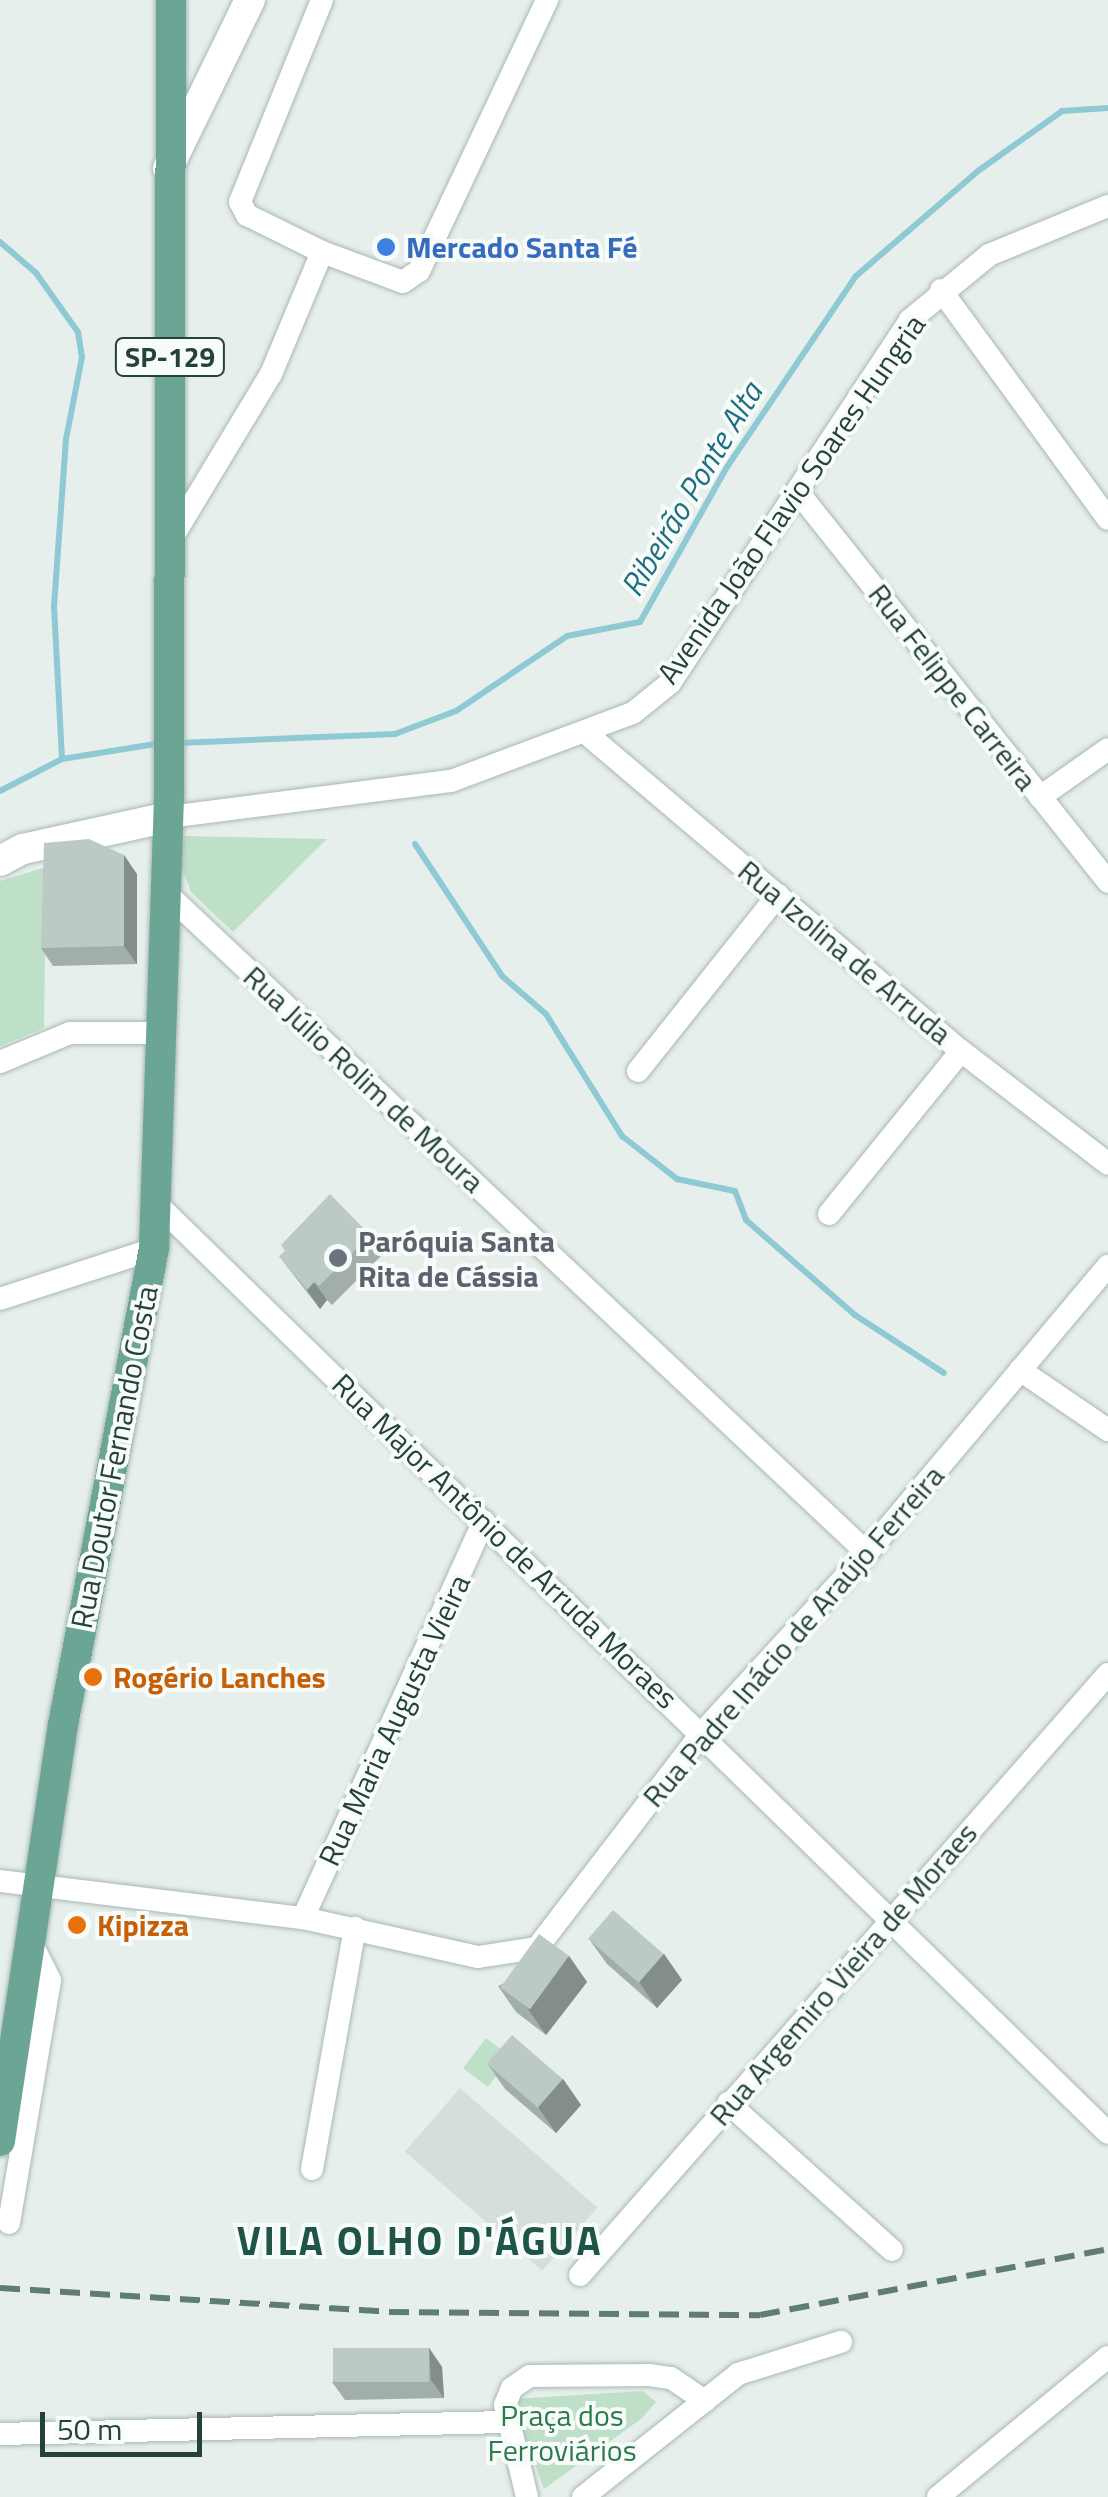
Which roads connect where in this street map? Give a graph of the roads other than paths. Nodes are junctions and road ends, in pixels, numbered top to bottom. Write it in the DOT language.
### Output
graph roads {
  1 [pos="171,0"];
  2 [pos="250,0"];
  3 [pos="322,0"];
  4 [pos="547,0"];
  5 [pos="168,168"];
  6 [pos="1108,206"];
  7 [pos="322,252"];
  8 [pos="941,290"];
  9 [pos="798,492"];
  10 [pos="1108,519"];
  11 [pos="172,538"];
  12 [pos="587,734"];
  13 [pos="1108,749"];
  14 [pos="1040,797"];
  15 [pos="169,818"];
  16 [pos="0,862"];
  17 [pos="1108,882"];
  18 [pos="166,892"];
  19 [pos="778,895"];
  20 [pos="164,1033"];
  21 [pos="962,1051"];
  22 [pos="0,1062"];
  23 [pos="638,1071"];
  24 [pos="1108,1164"];
  25 [pos="157,1204"];
  26 [pos="829,1214"];
  27 [pos="154,1249"];
  28 [pos="1108,1266"];
  29 [pos="0,1300"];
  30 [pos="1020,1370"];
  31 [pos="1108,1430"];
  32 [pos="484,1521"];
  33 [pos="867,1553"];
  34 [pos="1108,1674"];
  35 [pos="702,1733"];
  36 [pos="0,1881"];
  37 [pos="42,1888"];
  38 [pos="303,1918"];
  39 [pos="890,1921"];
  40 [pos="354,1928"];
  41 [pos="32,1947"];
  42 [pos="728,2103"];
  43 [pos="1108,2133"];
  44 [pos="0,2141"];
  45 [pos="312,2169"];
  46 [pos="9,2224"];
  47 [pos="892,2250"];
  48 [pos="580,2275"];
  49 [pos="842,2342"];
  50 [pos="1108,2357"];
  51 [pos="705,2401"];
  52 [pos="506,2422"];
  53 [pos="0,2434"];
  54 [pos="527,2497"];
  55 [pos="583,2497"];
  56 [pos="938,2497"];
  1 -- 5 [label="main road, SP-129"];
  2 -- 5 [label="street"];
  3 -- 7 [label="street"];
  4 -- 7 [label="street"];
  5 -- 11 [label="main road, SP-129"];
  6 -- 8 [label="street, Avenida João Flavio Soares Hungria"];
  7 -- 11 [label="street"];
  8 -- 9 [label="street, Avenida João Flavio Soares Hungria"];
  8 -- 10 [label="street"];
  9 -- 12 [label="street, Avenida João Flavio Soares Hungria"];
  9 -- 14 [label="street, Rua Felippe Carreira"];
  11 -- 15 [label="main road, Rua Doutor Fernando Costa / SP-129"];
  12 -- 15 [label="street, Avenida João Flavio Soares Hungria"];
  12 -- 19 [label="street, Rua Izolina de Arruda"];
  13 -- 14 [label="street"];
  14 -- 17 [label="street, Rua Felippe Carreira"];
  15 -- 16 [label="street"];
  15 -- 18 [label="main road, Rua Doutor Fernando Costa"];
  18 -- 20 [label="main road, Rua Doutor Fernando Costa"];
  18 -- 33 [label="street, Rua Júlio Rolim de Moura"];
  19 -- 21 [label="street, Rua Izolina de Arruda"];
  19 -- 23 [label="street"];
  20 -- 22 [label="street"];
  20 -- 25 [label="main road, Rua Doutor Fernando Costa"];
  21 -- 24 [label="street, Rua Izolina de Arruda"];
  21 -- 26 [label="street"];
  25 -- 27 [label="main road, Rua Doutor Fernando Costa"];
  25 -- 32 [label="street, Rua Major Antônio de Arruda Moraes"];
  27 -- 29 [label="street"];
  27 -- 37 [label="main road, Rua Doutor Fernando Costa"];
  28 -- 30 [label="street, Rua Padre Inácio de Araújo Ferreira"];
  30 -- 31 [label="street"];
  30 -- 33 [label="street, Rua Padre Inácio de Araújo Ferreira"];
  32 -- 35 [label="street, Rua Major Antônio de Arruda Moraes"];
  32 -- 38 [label="street, Rua Maria Augusta Vieira"];
  33 -- 35 [label="street, Rua Padre Inácio de Araújo Ferreira"];
  34 -- 39 [label="street, Rua Argemiro Vieira de Moraes"];
  35 -- 39 [label="street, Rua Major Antônio de Arruda Moraes"];
  35 -- 40 [label="street, Rua Padre Inácio de Araújo Ferreira"];
  36 -- 37 [label="street, Rua Padre Inácio de Araújo Ferreira"];
  37 -- 38 [label="street, Rua Padre Inácio de Araújo Ferreira"];
  37 -- 41 [label="main road, Rua Doutor Fernando Costa"];
  38 -- 40 [label="street, Rua Padre Inácio de Araújo Ferreira"];
  39 -- 42 [label="street, Rua Argemiro Vieira de Moraes"];
  39 -- 43 [label="street, Rua Major Antônio de Arruda Moraes"];
  40 -- 45 [label="street"];
  41 -- 44 [label="main road, Rua Doutor Fernando Costa"];
  41 -- 46 [label="street"];
  42 -- 47 [label="street"];
  42 -- 48 [label="street, Rua Argemiro Vieira de Moraes"];
  49 -- 51 [label="street"];
  50 -- 56 [label="street"];
  51 -- 52 [label="street"];
  51 -- 55 [label="street"];
  52 -- 53 [label="street"];
  52 -- 54 [label="street"];
}
